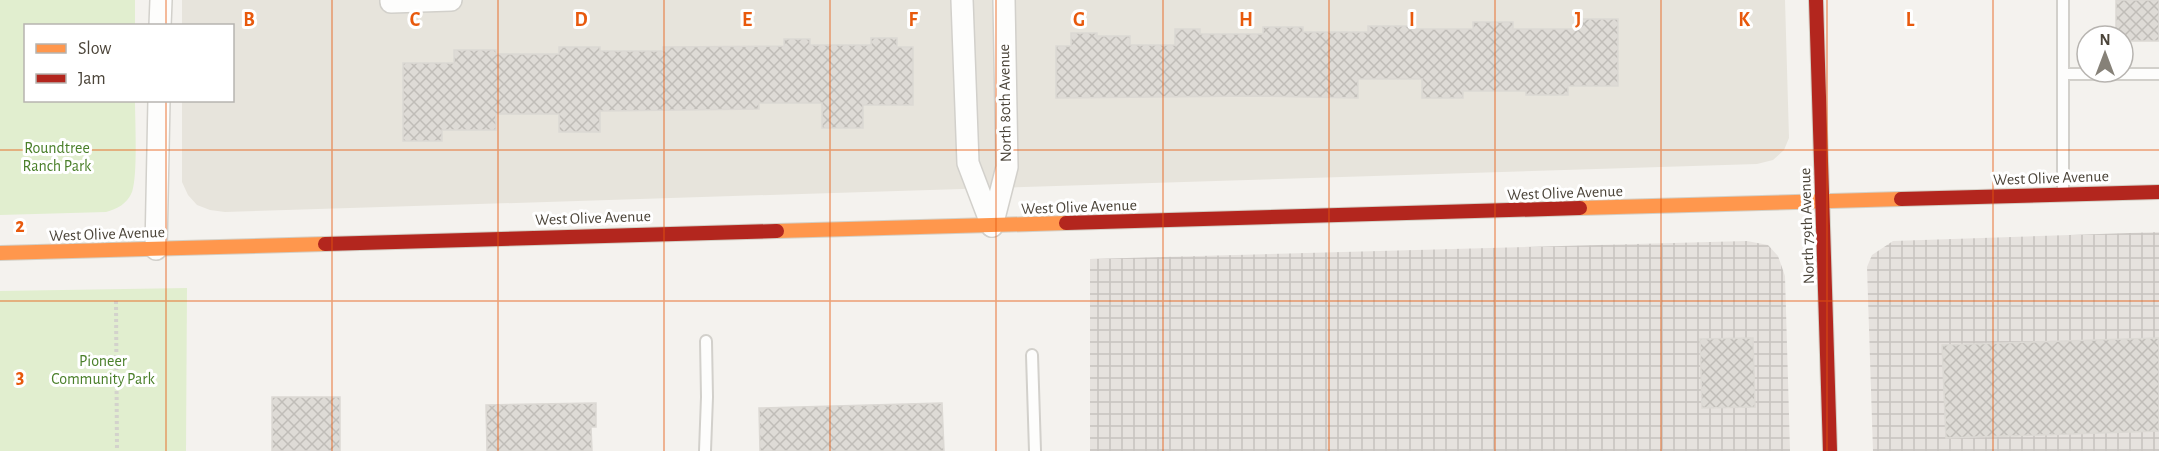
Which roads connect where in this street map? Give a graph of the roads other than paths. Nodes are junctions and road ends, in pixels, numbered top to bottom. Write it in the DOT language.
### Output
graph roads {
  1 [pos="161,0"];
  2 [pos="451,0"];
  3 [pos="962,0"];
  4 [pos="1004,0"];
  5 [pos="1816,0"];
  6 [pos="2062,0"];
  7 [pos="391,1"];
  8 [pos="160,24"];
  9 [pos="2062,74"];
  10 [pos="2159,74"];
  11 [pos="159,102"];
  12 [pos="2159,192"];
  13 [pos="2062,195"];
  14 [pos="1823,202"];
  15 [pos="992,226"];
  16 [pos="156,249"];
  17 [pos="0,253"];
  18 [pos="706,341"];
  19 [pos="1032,355"];
  20 [pos="705,451"];
  21 [pos="1035,451"];
  22 [pos="1830,451"];
  1 -- 8 [label="street"];
  2 -- 7 [label="street"];
  3 -- 15 [label="street"];
  4 -- 15 [label="street, North 80th Avenue"];
  5 -- 14 [label="main road, North 79th Avenue"];
  6 -- 9 [label="lane"];
  9 -- 10 [label="lane"];
  9 -- 13 [label="lane"];
  11 -- 16 [label="street"];
  12 -- 13 [label="main road, West Olive Avenue"];
  13 -- 14 [label="main road, West Olive Avenue"];
  14 -- 15 [label="main road, West Olive Avenue"];
  14 -- 22 [label="main road, North 79th Avenue"];
  15 -- 16 [label="main road, West Olive Avenue"];
  16 -- 17 [label="main road, West Olive Avenue"];
  18 -- 20 [label="lane"];
  19 -- 21 [label="lane"];
}
